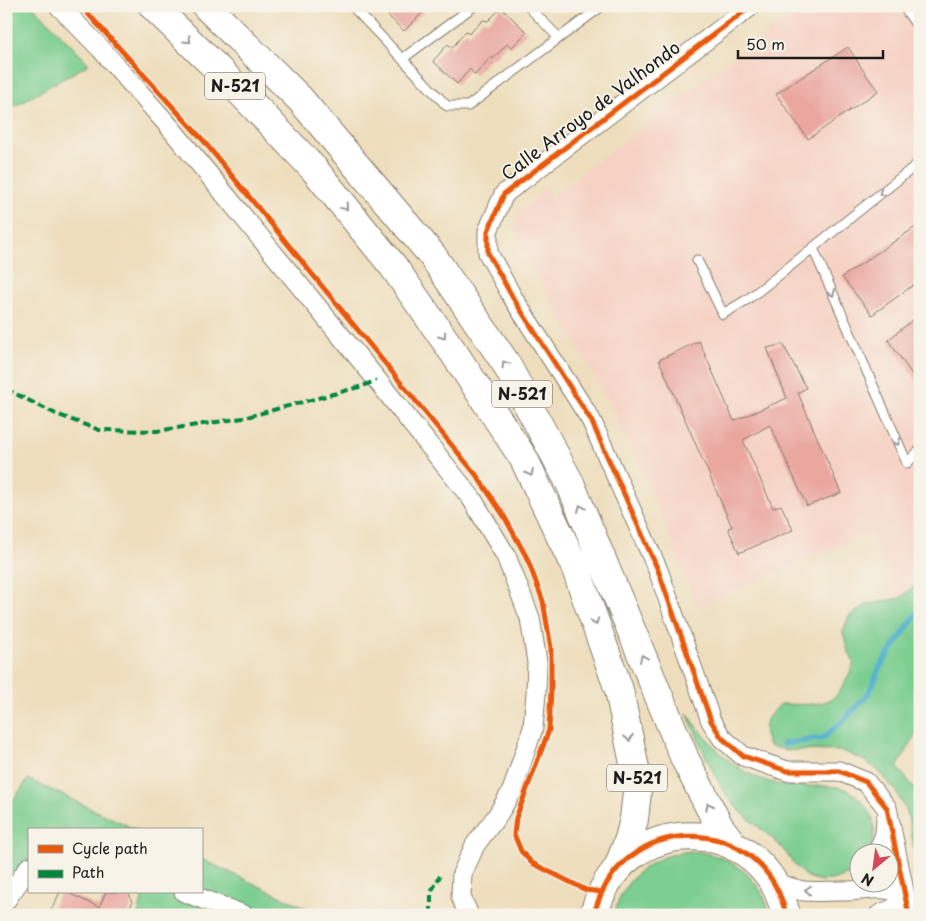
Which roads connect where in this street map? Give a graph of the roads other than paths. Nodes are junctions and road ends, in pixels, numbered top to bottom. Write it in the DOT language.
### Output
graph roads {
  1 [pos="58,6"];
  2 [pos="153,6"];
  3 [pos="206,6"];
  4 [pos="352,6"];
  5 [pos="474,6"];
  6 [pos="528,6"];
  7 [pos="602,6"];
  8 [pos="903,6"];
  9 [pos="744,8"];
  10 [pos="920,30"];
  11 [pos="560,38"];
  12 [pos="402,59"];
  13 [pos="920,162"];
  14 [pos="813,248"];
  15 [pos="697,260"];
  16 [pos="920,450"];
  17 [pos="887,808"];
  18 [pos="881,844"];
  19 [pos="735,847"];
  20 [pos="619,865"];
  21 [pos="28,868"];
  22 [pos="774,883"];
  23 [pos="848,888"];
  24 [pos="843,892"];
  25 [pos="189,894"];
  26 [pos="905,895"];
  27 [pos="6,900"];
  28 [pos="592,912"];
  29 [pos="244,915"];
  30 [pos="469,915"];
  31 [pos="786,915"];
  32 [pos="879,915"];
  33 [pos="909,915"];
  1 -- 30 [label="street"];
  2 -- 20 [label="highway, N-521, one-way"];
  19 -- 3 [label="highway, N-521, one-way"];
  4 -- 12 [label="lane"];
  5 -- 12 [label="lane"];
  6 -- 11 [label="lane"];
  7 -- 11 [label="lane"];
  8 -- 10 [label="lane"];
  9 -- 17 [label="street, Calle Arroyo de Valhondo"];
  11 -- 12 [label="lane"];
  13 -- 14 [label="lane, one-way"];
  14 -- 15 [label="lane"];
  14 -- 16 [label="lane, one-way"];
  17 -- 18 [label="street"];
  17 -- 26 [label="street, Calle Arroyo de Valhondo"];
  19 -- 20 [label="highway, N-521"];
  19 -- 22 [label="highway, N-521"];
  20 -- 28 [label="highway, N-521"];
  21 -- 27 [label="street"];
  24 -- 22 [label="street, one-way"];
  22 -- 31 [label="highway, N-521"];
  23 -- 24 [label="street"];
  24 -- 26 [label="street"];
  25 -- 29 [label="street"];
  26 -- 32 [label="street"];
  26 -- 33 [label="street, Calle Arroyo de Valhondo"];
}
